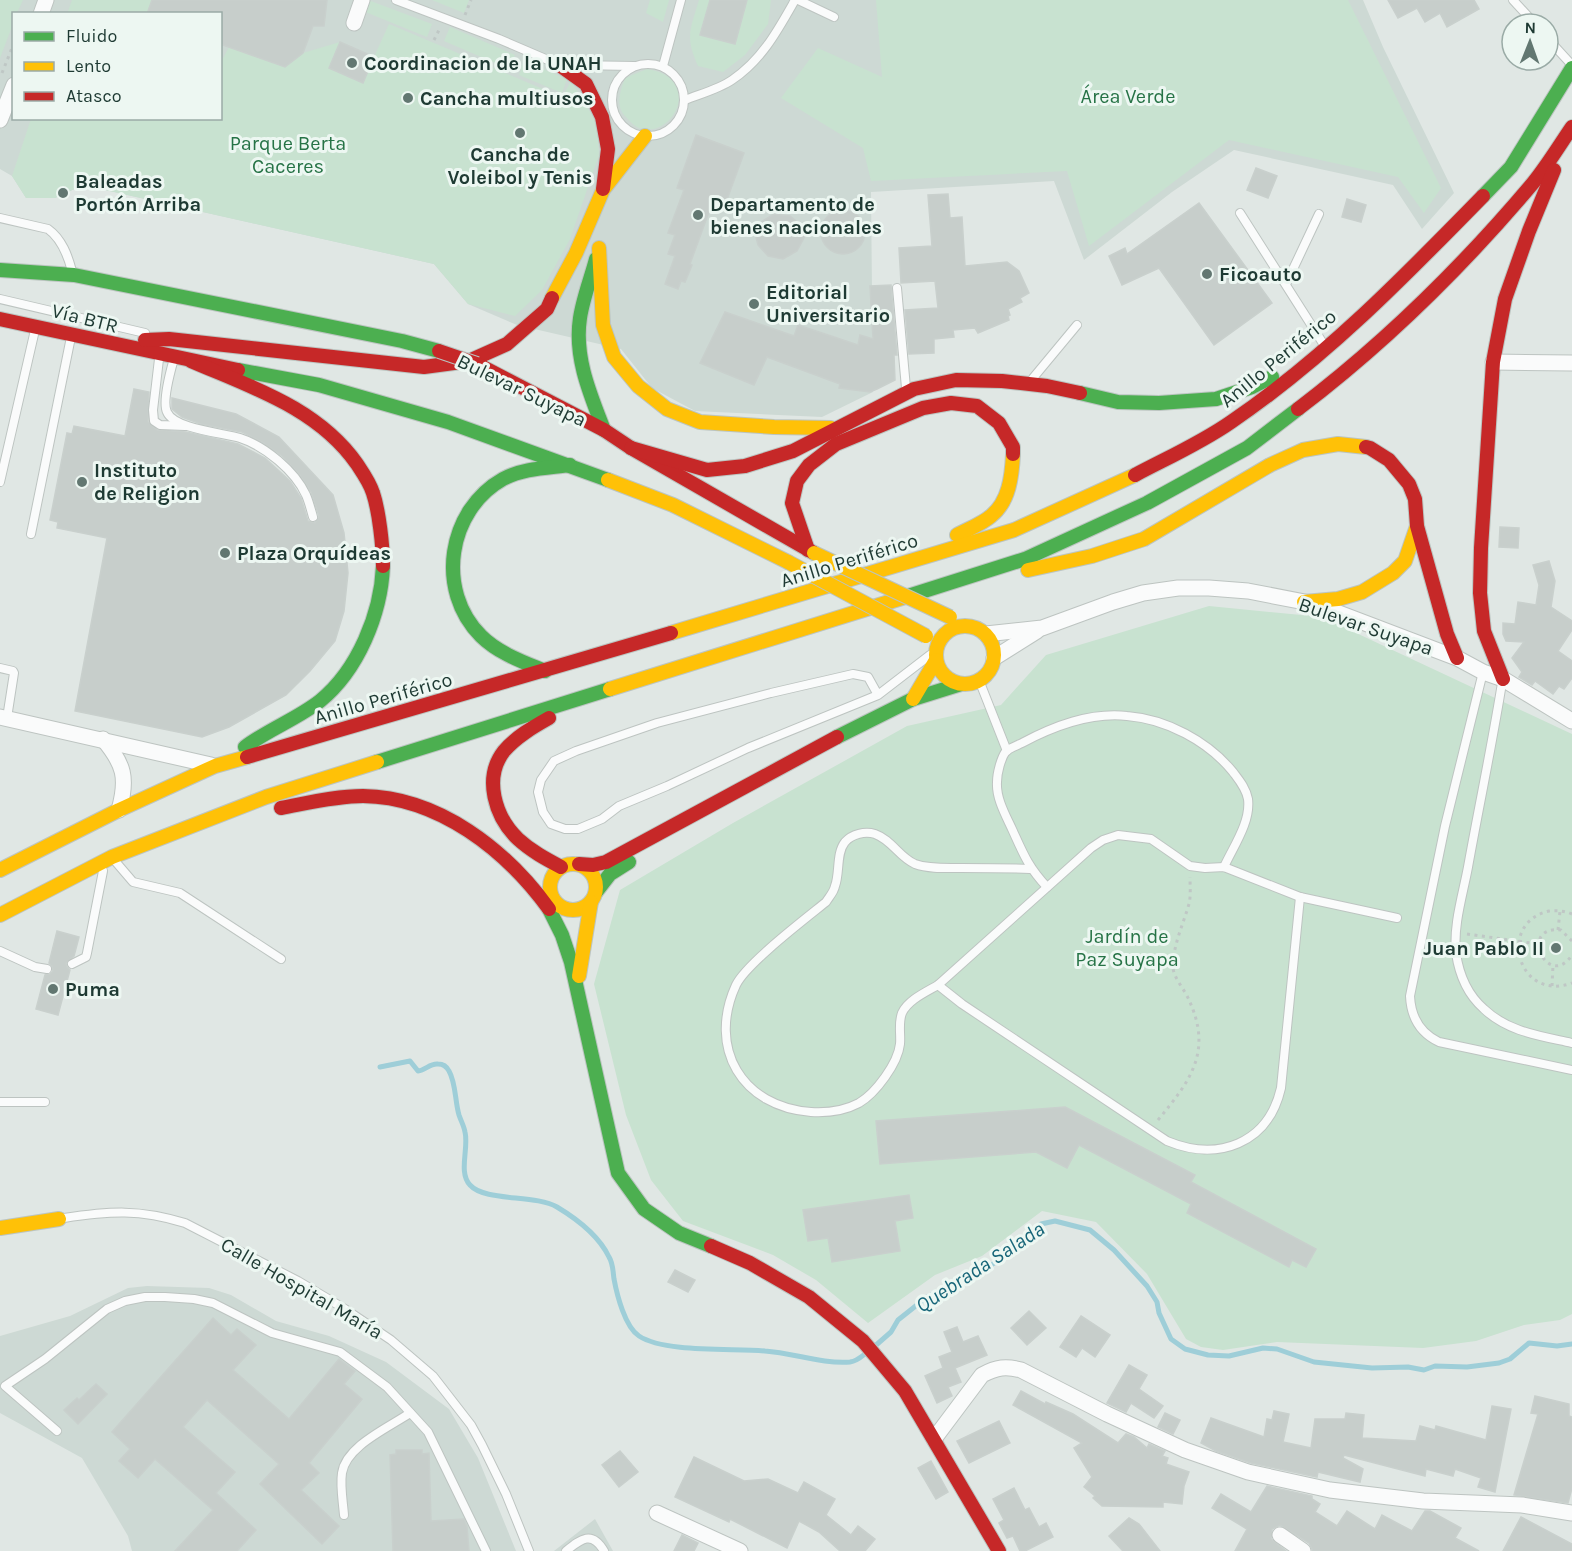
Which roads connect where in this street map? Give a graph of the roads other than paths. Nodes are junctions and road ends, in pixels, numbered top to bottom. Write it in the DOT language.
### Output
graph roads {
  1 [pos="362,0"];
  2 [pos="396,0"];
  3 [pos="681,0"];
  4 [pos="797,0"];
  5 [pos="1513,0"];
  6 [pos="1524,12"];
  7 [pos="834,17"];
  8 [pos="354,23"];
  9 [pos="1560,52"];
  10 [pos="558,64"];
  11 [pos="634,66"];
  12 [pos="663,66"];
  13 [pos="1572,66"];
  14 [pos="12,90"];
  15 [pos="685,100"];
  16 [pos="0,120"];
  17 [pos="1572,129"];
  18 [pos="651,136"];
  19 [pos="625,184"];
  20 [pos="603,190"];
  21 [pos="1240,213"];
  22 [pos="1319,214"];
  23 [pos="0,218"];
  24 [pos="603,231"];
  25 [pos="599,248"];
  26 [pos="0,270"];
  27 [pos="74,275"];
  28 [pos="1286,284"];
  29 [pos="897,288"];
  30 [pos="0,299"];
  31 [pos="0,319"];
  32 [pos="1077,325"];
  33 [pos="36,326"];
  34 [pos="72,333"];
  35 [pos="169,339"];
  36 [pos="109,342"];
  37 [pos="1327,349"];
  38 [pos="167,356"];
  39 [pos="191,362"];
  40 [pos="1493,362"];
  41 [pos="1572,363"];
  42 [pos="1028,384"];
  43 [pos="907,392"];
  44 [pos="187,425"];
  45 [pos="836,429"];
  46 [pos="604,430"];
  47 [pos="631,448"];
  48 [pos="570,465"];
  49 [pos="0,482"];
  50 [pos="313,517"];
  51 [pos="1417,526"];
  52 [pos="31,534"];
  53 [pos="811,552"];
  54 [pos="902,565"];
  55 [pos="941,585"];
  56 [pos="1304,602"];
  57 [pos="967,626"];
  58 [pos="1042,628"];
  59 [pos="986,634"];
  60 [pos="934,647"];
  61 [pos="994,658"];
  62 [pos="1457,658"];
  63 [pos="0,668"];
  64 [pos="545,671"];
  65 [pos="1483,672"];
  66 [pos="1503,679"];
  67 [pos="979,680"];
  68 [pos="961,684"];
  69 [pos="878,696"];
  70 [pos="579,699"];
  71 [pos="913,699"];
  72 [pos="3,718"];
  73 [pos="1572,721"];
  74 [pos="103,740"];
  75 [pos="812,750"];
  76 [pos="1007,751"];
  77 [pos="222,764"];
  78 [pos="119,810"];
  79 [pos="202,822"];
  80 [pos="108,859"];
  81 [pos="579,864"];
  82 [pos="561,867"];
  83 [pos="1224,867"];
  84 [pos="1030,869"];
  85 [pos="0,870"];
  86 [pos="1047,887"];
  87 [pos="593,897"];
  88 [pos="1300,897"];
  89 [pos="550,903"];
  90 [pos="0,915"];
  91 [pos="1396,918"];
  92 [pos="557,925"];
  93 [pos="586,927"];
  94 [pos="0,951"];
  95 [pos="281,959"];
  96 [pos="72,964"];
  97 [pos="47,969"];
  98 [pos="938,985"];
  99 [pos="578,990"];
  100 [pos="1572,1043"];
  101 [pos="1572,1070"];
  102 [pos="45,1101"];
  103 [pos="0,1102"];
  104 [pos="59,1219"];
  105 [pos="0,1228"];
  106 [pos="0,1238"];
  107 [pos="410,1413"];
  108 [pos="57,1431"];
  109 [pos="934,1439"];
  110 [pos="657,1513"];
  111 [pos="1572,1513"];
  112 [pos="344,1515"];
  113 [pos="1280,1534"];
  114 [pos="484,1547"];
  115 [pos="473,1549"];
  116 [pos="529,1551"];
  117 [pos="566,1551"];
  118 [pos="604,1551"];
  119 [pos="740,1551"];
  120 [pos="999,1551"];
  121 [pos="1303,1551"];
  1 -- 8 [label="street"];
  2 -- 10 [label="lane"];
  3 -- 12 [label="lane"];
  4 -- 7 [label="lane"];
  4 -- 15 [label="lane"];
  5 -- 6 [label="lane"];
  9 -- 13 [label="lane"];
  10 -- 11 [label="lane"];
  10 -- 20 [label="main road"];
  11 -- 12 [label="lane"];
  11 -- 18 [label="lane"];
  12 -- 15 [label="lane"];
  13 -- 37 [label="main road, Anillo Periférico"];
  14 -- 16 [label="street"];
  15 -- 18 [label="lane"];
  17 -- 40 [label="main road"];
  17 -- 55 [label="main road"];
  18 -- 19 [label="main road"];
  18 -- 20 [label="main road"];
  20 -- 35 [label="main road"];
  21 -- 28 [label="lane"];
  22 -- 28 [label="lane"];
  23 -- 27 [label="lane, Vía BTR"];
  24 -- 25 [label="main road"];
  25 -- 45 [label="main road"];
  25 -- 46 [label="main road"];
  26 -- 27 [label="main road, Bulevar Suyapa"];
  27 -- 46 [label="main road, Bulevar Suyapa, bridge"];
  28 -- 37 [label="lane"];
  29 -- 43 [label="lane"];
  30 -- 35 [label="lane, Vía BTR"];
  31 -- 33 [label="main road"];
  32 -- 42 [label="lane"];
  33 -- 34 [label="main road"];
  33 -- 49 [label="lane"];
  34 -- 36 [label="main road"];
  34 -- 52 [label="lane"];
  35 -- 36 [label="main road"];
  36 -- 38 [label="main road"];
  37 -- 42 [label="main road"];
  37 -- 54 [label="main road, Anillo Periférico"];
  38 -- 39 [label="main road"];
  38 -- 44 [label="lane"];
  38 -- 44 [label="lane"];
  39 -- 48 [label="main road"];
  39 -- 77 [label="main road"];
  40 -- 41 [label="street"];
  40 -- 66 [label="main road"];
  42 -- 43 [label="main road"];
  43 -- 45 [label="main road"];
  44 -- 50 [label="lane"];
  45 -- 47 [label="main road"];
  46 -- 47 [label="main road, Bulevar Suyapa"];
  47 -- 53 [label="main road, Bulevar Suyapa"];
  48 -- 60 [label="main road, bridge"];
  48 -- 64 [label="main road"];
  51 -- 55 [label="main road"];
  51 -- 56 [label="main road"];
  51 -- 62 [label="main road"];
  53 -- 54 [label="main road"];
  53 -- 57 [label="main road, Bulevar Suyapa, bridge"];
  54 -- 64 [label="main road, Anillo Periférico"];
  55 -- 70 [label="main road"];
  56 -- 58 [label="street, Bulevar Suyapa"];
  56 -- 62 [label="street, Bulevar Suyapa"];
  57 -- 59 [label="main road"];
  57 -- 60 [label="main road"];
  58 -- 59 [label="street, Bulevar Suyapa"];
  58 -- 61 [label="street, Bulevar Suyapa"];
  59 -- 61 [label="main road"];
  60 -- 68 [label="main road"];
  60 -- 69 [label="lane"];
  60 -- 71 [label="main road"];
  61 -- 67 [label="main road"];
  62 -- 65 [label="street, Bulevar Suyapa"];
  63 -- 72 [label="lane"];
  64 -- 77 [label="main road, Anillo Periférico"];
  65 -- 66 [label="street, Bulevar Suyapa"];
  65 -- 101 [label="lane"];
  66 -- 73 [label="street, Bulevar Suyapa"];
  66 -- 100 [label="lane"];
  67 -- 68 [label="main road"];
  67 -- 76 [label="lane"];
  68 -- 71 [label="main road"];
  69 -- 69 [label="lane"];
  70 -- 79 [label="main road"];
  70 -- 82 [label="main road"];
  71 -- 75 [label="main road"];
  72 -- 74 [label="street"];
  74 -- 77 [label="street"];
  74 -- 78 [label="street"];
  75 -- 81 [label="main road"];
  75 -- 87 [label="main road"];
  76 -- 83 [label="lane"];
  76 -- 84 [label="lane"];
  77 -- 78 [label="main road, Anillo Periférico"];
  78 -- 85 [label="main road, Anillo Periférico"];
  79 -- 80 [label="main road"];
  79 -- 89 [label="main road"];
  80 -- 90 [label="main road"];
  80 -- 95 [label="lane"];
  80 -- 96 [label="lane"];
  81 -- 82 [label="main road"];
  81 -- 87 [label="main road"];
  82 -- 89 [label="main road"];
  83 -- 86 [label="lane"];
  83 -- 88 [label="lane"];
  84 -- 86 [label="lane"];
  84 -- 98 [label="lane"];
  86 -- 98 [label="lane"];
  87 -- 89 [label="main road"];
  87 -- 93 [label="main road"];
  88 -- 91 [label="lane"];
  88 -- 98 [label="lane"];
  89 -- 92 [label="main road"];
  92 -- 93 [label="main road"];
  92 -- 99 [label="main road"];
  93 -- 99 [label="main road"];
  94 -- 97 [label="lane"];
  99 -- 109 [label="main road"];
  102 -- 103 [label="lane"];
  104 -- 105 [label="main road"];
  104 -- 106 [label="lane, Calle Hospital María"];
  104 -- 116 [label="lane, Calle Hospital María"];
  107 -- 108 [label="lane"];
  107 -- 112 [label="lane"];
  107 -- 114 [label="lane"];
  109 -- 111 [label="street"];
  109 -- 120 [label="main road"];
  110 -- 119 [label="street"];
  113 -- 121 [label="street"];
  114 -- 115 [label="lane"];
  117 -- 118 [label="lane"];
}
